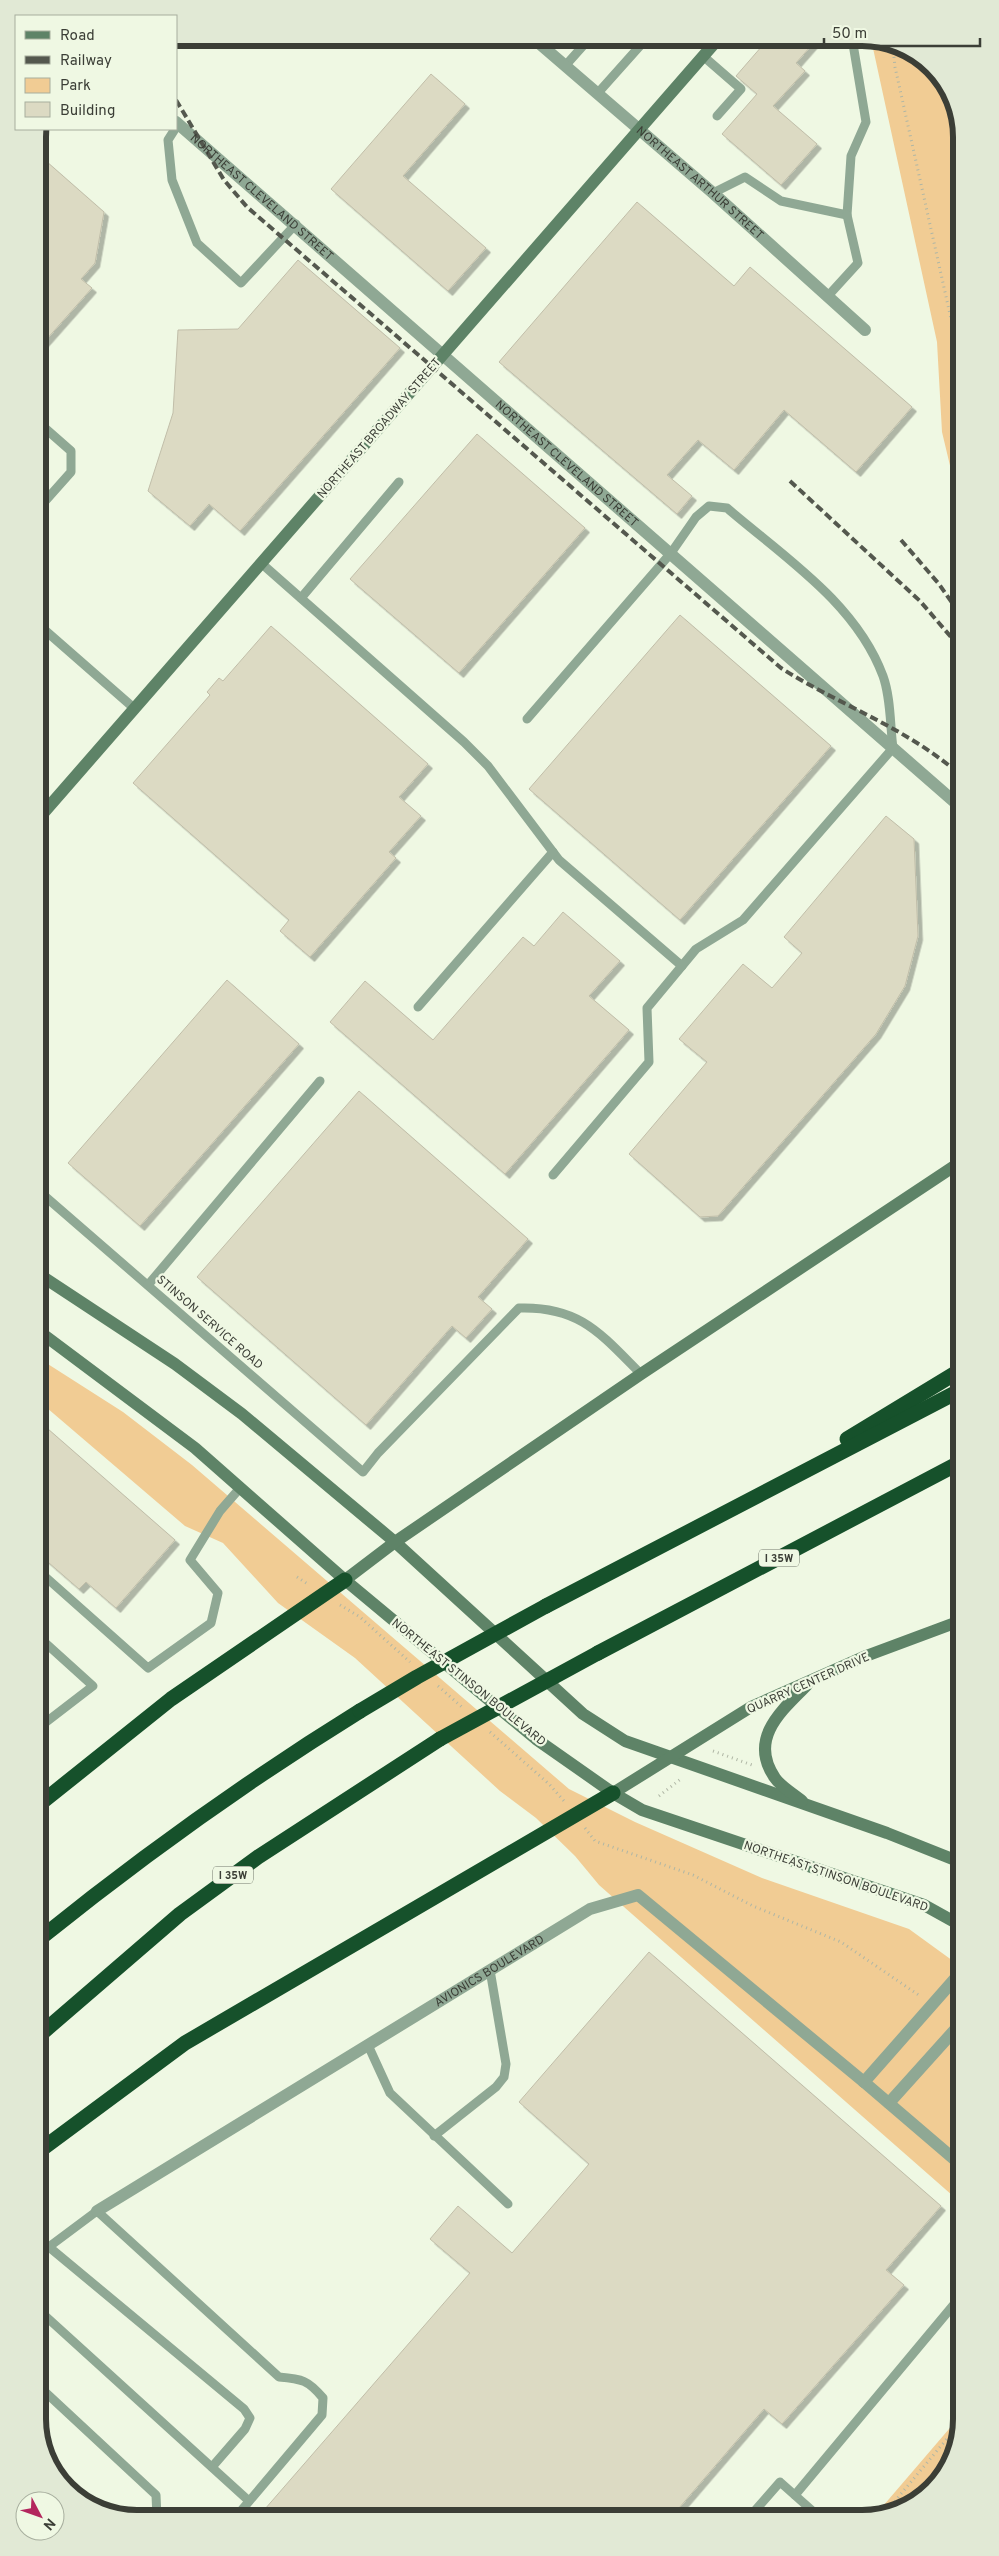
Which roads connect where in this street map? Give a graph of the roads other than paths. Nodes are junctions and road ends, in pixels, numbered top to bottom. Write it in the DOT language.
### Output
graph roads {
  1 [pos="542,46"];
  2 [pos="583,46"];
  3 [pos="639,46"];
  4 [pos="712,46"];
  5 [pos="853,46"];
  6 [pos="703,56"];
  7 [pos="565,66"];
  8 [pos="597,94"];
  9 [pos="717,116"];
  10 [pos="178,127"];
  11 [pos="173,130"];
  12 [pos="638,131"];
  13 [pos="712,193"];
  14 [pos="847,215"];
  15 [pos="296,224"];
  16 [pos="827,297"];
  17 [pos="865,330"];
  18 [pos="444,354"];
  19 [pos="46,429"];
  20 [pos="399,482"];
  21 [pos="46,499"];
  22 [pos="671,553"];
  23 [pos="261,563"];
  24 [pos="301,598"];
  25 [pos="46,631"];
  26 [pos="134,709"];
  27 [pos="527,719"];
  28 [pos="892,748"];
  29 [pos="953,801"];
  30 [pos="46,810"];
  31 [pos="552,852"];
  32 [pos="682,966"];
  33 [pos="418,1008"];
  34 [pos="320,1081"];
  35 [pos="953,1167"];
  36 [pos="553,1175"];
  37 [pos="46,1197"];
  38 [pos="46,1279"];
  39 [pos="148,1285"];
  40 [pos="46,1336"];
  41 [pos="641,1374"];
  42 [pos="953,1375"];
  43 [pos="953,1394"];
  44 [pos="953,1466"];
  45 [pos="240,1488"];
  46 [pos="732,1508"];
  47 [pos="395,1542"];
  48 [pos="46,1577"];
  49 [pos="345,1580"];
  50 [pos="953,1623"];
  51 [pos="46,1644"];
  52 [pos="814,1679"];
  53 [pos="46,1722"];
  54 [pos="669,1759"];
  55 [pos="613,1794"];
  56 [pos="46,1799"];
  57 [pos="807,1806"];
  58 [pos="953,1859"];
  59 [pos="953,1921"];
  60 [pos="46,1935"];
  61 [pos="490,1970"];
  62 [pos="953,1981"];
  63 [pos="46,2030"];
  64 [pos="953,2032"];
  65 [pos="368,2045"];
  66 [pos="864,2082"];
  67 [pos="889,2103"];
  68 [pos="434,2136"];
  69 [pos="46,2146"];
  70 [pos="953,2158"];
  71 [pos="508,2204"];
  72 [pos="96,2212"];
  73 [pos="46,2250"];
  74 [pos="953,2306"];
  75 [pos="46,2316"];
  76 [pos="46,2394"];
  77 [pos="212,2467"];
  78 [pos="795,2495"];
  79 [pos="249,2501"];
  80 [pos="157,2510"];
  81 [pos="242,2510"];
  82 [pos="756,2510"];
  83 [pos="812,2510"];
  1 -- 7 [label="street, NORTHEAST ARTHUR STREET"];
  2 -- 7 [label="lane"];
  3 -- 8 [label="lane"];
  4 -- 6 [label="main road, NORTHEAST BROADWAY STREET"];
  5 -- 14 [label="lane"];
  6 -- 9 [label="lane"];
  6 -- 12 [label="main road, NORTHEAST BROADWAY STREET"];
  7 -- 8 [label="street, NORTHEAST ARTHUR STREET"];
  8 -- 12 [label="street, NORTHEAST ARTHUR STREET"];
  10 -- 15 [label="street, NORTHEAST CLEVELAND STREET"];
  11 -- 15 [label="lane"];
  12 -- 13 [label="street, NORTHEAST ARTHUR STREET"];
  12 -- 18 [label="main road, NORTHEAST BROADWAY STREET"];
  13 -- 14 [label="lane"];
  13 -- 16 [label="street, NORTHEAST ARTHUR STREET"];
  14 -- 16 [label="lane"];
  15 -- 18 [label="street, NORTHEAST CLEVELAND STREET"];
  16 -- 17 [label="street, NORTHEAST ARTHUR STREET"];
  18 -- 22 [label="street, NORTHEAST CLEVELAND STREET"];
  18 -- 23 [label="main road, NORTHEAST BROADWAY STREET"];
  19 -- 21 [label="lane"];
  20 -- 24 [label="lane"];
  22 -- 27 [label="lane"];
  22 -- 28 [label="street, NORTHEAST CLEVELAND STREET"];
  22 -- 28 [label="lane"];
  23 -- 24 [label="lane"];
  23 -- 26 [label="main road, NORTHEAST BROADWAY STREET"];
  24 -- 31 [label="lane"];
  25 -- 26 [label="lane"];
  26 -- 30 [label="main road, NORTHEAST BROADWAY STREET"];
  28 -- 29 [label="street, NORTHEAST CLEVELAND STREET"];
  28 -- 32 [label="lane"];
  31 -- 32 [label="lane"];
  31 -- 33 [label="lane"];
  32 -- 36 [label="lane"];
  34 -- 39 [label="lane"];
  35 -- 41 [label="main road"];
  37 -- 39 [label="lane, STINSON SERVICE ROAD"];
  38 -- 47 [label="main road"];
  39 -- 41 [label="lane, STINSON SERVICE ROAD"];
  40 -- 45 [label="main road, NORTHEAST STINSON BOULEVARD"];
  41 -- 47 [label="main road"];
  42 -- 46 [label="highway"];
  43 -- 46 [label="highway"];
  44 -- 63 [label="highway, I 35W, bridge"];
  45 -- 48 [label="lane"];
  45 -- 49 [label="main road, NORTHEAST STINSON BOULEVARD"];
  46 -- 60 [label="highway, bridge"];
  47 -- 49 [label="main road"];
  47 -- 54 [label="main road"];
  49 -- 55 [label="main road, NORTHEAST STINSON BOULEVARD"];
  49 -- 56 [label="highway"];
  50 -- 52 [label="main road, QUARRY CENTER DRIVE"];
  51 -- 53 [label="lane"];
  52 -- 54 [label="main road, QUARRY CENTER DRIVE"];
  52 -- 57 [label="main road"];
  54 -- 55 [label="main road, QUARRY CENTER DRIVE"];
  54 -- 57 [label="main road"];
  55 -- 59 [label="main road, NORTHEAST STINSON BOULEVARD"];
  55 -- 69 [label="highway"];
  57 -- 58 [label="main road"];
  61 -- 65 [label="street, AVIONICS BOULEVARD"];
  61 -- 66 [label="street, AVIONICS BOULEVARD"];
  61 -- 68 [label="lane"];
  62 -- 66 [label="street"];
  64 -- 67 [label="street"];
  65 -- 68 [label="lane"];
  65 -- 72 [label="street, AVIONICS BOULEVARD"];
  66 -- 67 [label="street, AVIONICS BOULEVARD"];
  67 -- 70 [label="street, AVIONICS BOULEVARD"];
  68 -- 71 [label="lane"];
  72 -- 73 [label="lane"];
  72 -- 79 [label="lane"];
  73 -- 77 [label="lane"];
  74 -- 78 [label="lane"];
  75 -- 77 [label="lane"];
  76 -- 80 [label="lane"];
  77 -- 79 [label="lane"];
  78 -- 82 [label="lane"];
  78 -- 83 [label="lane"];
  79 -- 81 [label="lane"];
}
